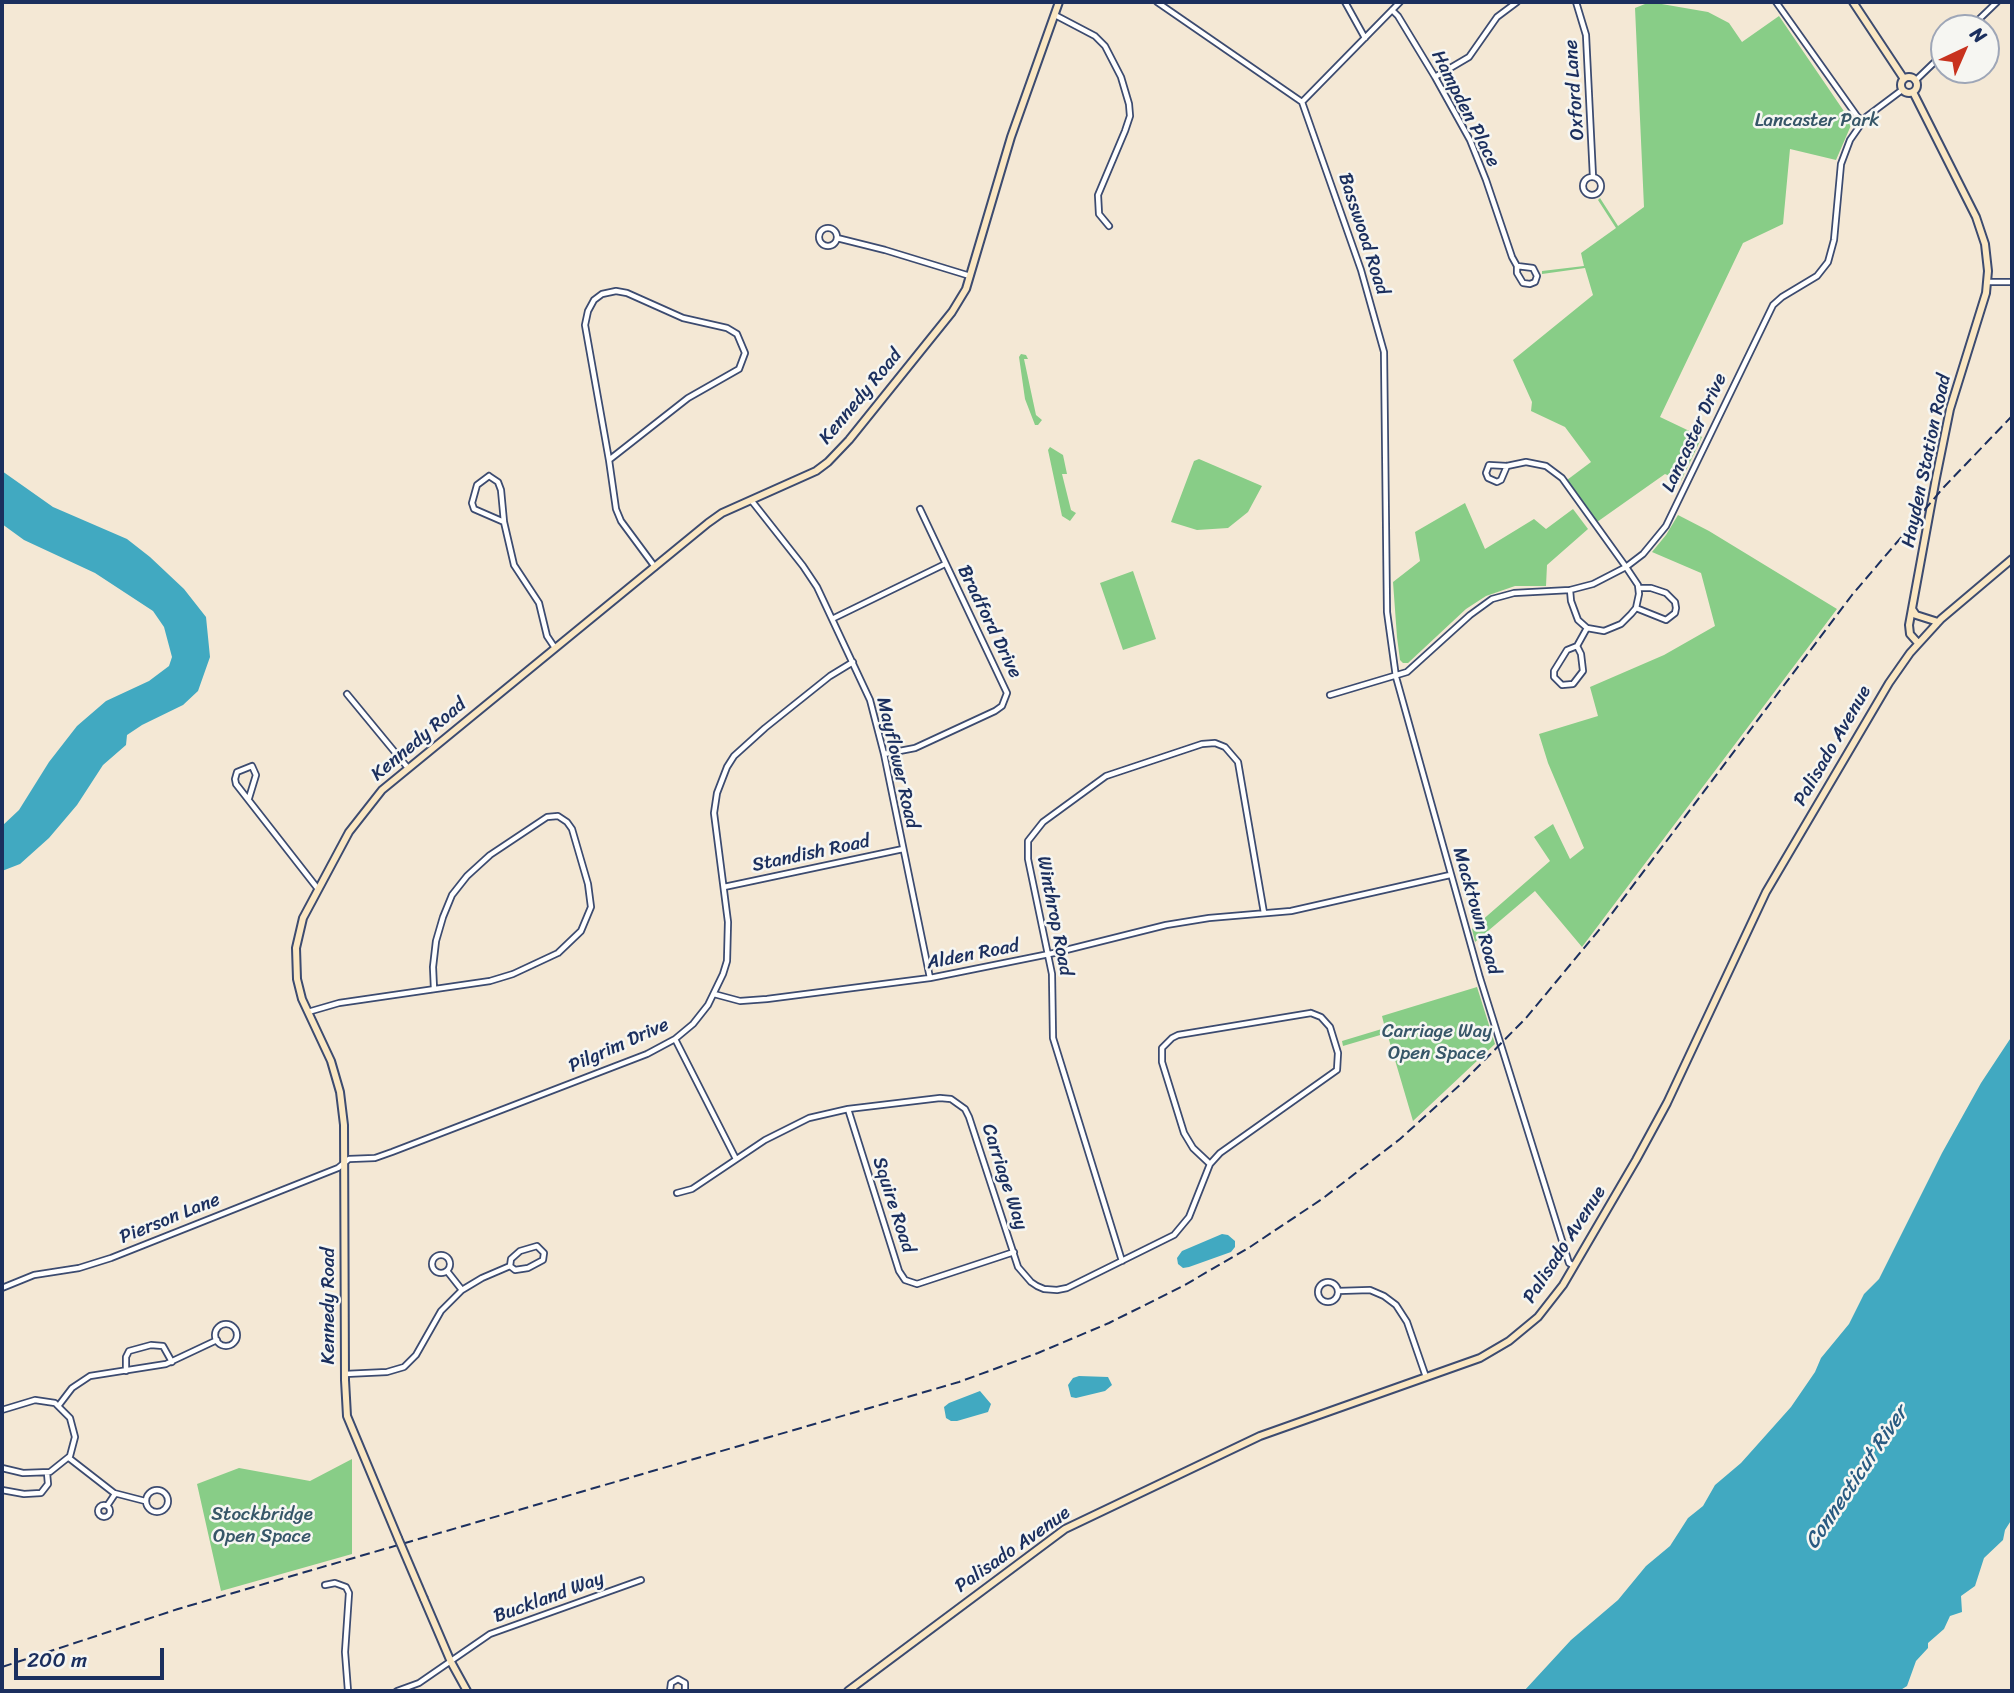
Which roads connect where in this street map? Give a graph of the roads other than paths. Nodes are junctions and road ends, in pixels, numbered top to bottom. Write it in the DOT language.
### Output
graph roads {
  1 [pos="1059,2"];
  2 [pos="1157,2"];
  3 [pos="1345,2"];
  4 [pos="1400,2"];
  5 [pos="1517,2"];
  6 [pos="1576,2"];
  7 [pos="1776,2"];
  8 [pos="1853,2"];
  9 [pos="1392,10"];
  10 [pos="1055,15"];
  11 [pos="1365,38"];
  12 [pos="1930,66"];
  13 [pos="1435,77"];
  14 [pos="1904,79"];
  15 [pos="1915,80"];
  16 [pos="1902,90"];
  17 [pos="1913,92"];
  18 [pos="1302,102"];
  19 [pos="1863,121"];
  20 [pos="1593,177"];
  21 [pos="1109,226"];
  22 [pos="836,238"];
  23 [pos="1517,266"];
  24 [pos="970,276"];
  25 [pos="1988,282"];
  26 [pos="2012,282"];
  27 [pos="609,460"];
  28 [pos="1507,466"];
  29 [pos="751,500"];
  30 [pos="920,509"];
  31 [pos="504,522"];
  32 [pos="1387,555"];
  33 [pos="2012,559"];
  34 [pos="945,564"];
  35 [pos="655,567"];
  36 [pos="1626,567"];
  37 [pos="1639,588"];
  38 [pos="1570,590"];
  39 [pos="1636,608"];
  40 [pos="1912,609"];
  41 [pos="832,619"];
  42 [pos="1938,622"];
  43 [pos="1587,628"];
  44 [pos="1918,643"];
  45 [pos="1577,646"];
  46 [pos="555,648"];
  47 [pos="852,662"];
  48 [pos="1396,677"];
  49 [pos="347,694"];
  50 [pos="1330,695"];
  51 [pos="884,754"];
  52 [pos="408,768"];
  53 [pos="249,798"];
  54 [pos="903,849"];
  55 [pos="1450,875"];
  56 [pos="724,887"];
  57 [pos="318,889"];
  58 [pos="1264,913"];
  59 [pos="1048,954"];
  60 [pos="930,978"];
  61 [pos="434,989"];
  62 [pos="714,994"];
  63 [pos="308,1012"];
  64 [pos="675,1039"];
  65 [pos="848,1109"];
  66 [pos="736,1159"];
  67 [pos="344,1163"];
  68 [pos="1210,1164"];
  69 [pos="677,1193"];
  70 [pos="1014,1252"];
  71 [pos="1122,1261"];
  72 [pos="510,1266"];
  73 [pos="1574,1266"];
  74 [pos="447,1271"];
  75 [pos="2,1288"];
  76 [pos="462,1290"];
  77 [pos="1338,1290"];
  78 [pos="217,1340"];
  79 [pos="172,1362"];
  80 [pos="126,1371"];
  81 [pos="345,1374"];
  82 [pos="1426,1377"];
  83 [pos="59,1405"];
  84 [pos="2,1409"];
  85 [pos="69,1458"];
  86 [pos="2,1468"];
  87 [pos="47,1473"];
  88 [pos="2,1490"];
  89 [pos="115,1494"];
  90 [pos="145,1501"];
  91 [pos="107,1506"];
  92 [pos="641,1580"];
  93 [pos="325,1585"];
  94 [pos="451,1662"];
  95 [pos="348,1691"];
  96 [pos="397,1691"];
  97 [pos="467,1691"];
  98 [pos="670,1691"];
  99 [pos="685,1691"];
  100 [pos="848,1691"];
  1 -- 10 [label="street, Kennedy Road"];
  2 -- 18 [label="street"];
  3 -- 11 [label="street"];
  4 -- 9 [label="street"];
  5 -- 13 [label="street"];
  6 -- 20 [label="street, Oxford Lane"];
  7 -- 19 [label="street"];
  8 -- 14 [label="street"];
  9 -- 11 [label="street"];
  9 -- 13 [label="street, Hampden Place"];
  10 -- 21 [label="street"];
  10 -- 24 [label="street, Kennedy Road"];
  11 -- 18 [label="street"];
  12 -- 15 [label="street"];
  13 -- 23 [label="street, Hampden Place"];
  14 -- 15 [label="street"];
  14 -- 16 [label="street"];
  15 -- 17 [label="street"];
  16 -- 17 [label="street"];
  16 -- 19 [label="street, Lancaster Drive"];
  17 -- 25 [label="street, Hayden Station Road"];
  18 -- 32 [label="street, Basswood Road"];
  19 -- 36 [label="street, Lancaster Drive"];
  20 -- 20 [label="street, Oxford Lane"];
  22 -- 22 [label="street"];
  22 -- 24 [label="street"];
  23 -- 23 [label="street, Hampden Place"];
  24 -- 29 [label="street, Kennedy Road"];
  25 -- 26 [label="street"];
  25 -- 40 [label="street, Hayden Station Road"];
  27 -- 27 [label="street"];
  27 -- 35 [label="street"];
  28 -- 28 [label="street"];
  28 -- 36 [label="street"];
  29 -- 35 [label="street, Kennedy Road"];
  29 -- 41 [label="street, Mayflower Road"];
  30 -- 34 [label="street, Bradford Drive"];
  31 -- 31 [label="street"];
  31 -- 46 [label="street"];
  32 -- 48 [label="street, Macktown Road"];
  33 -- 42 [label="street, Palisado Avenue"];
  34 -- 41 [label="street"];
  34 -- 51 [label="street, Bradford Drive"];
  35 -- 46 [label="street, Kennedy Road"];
  36 -- 37 [label="street"];
  36 -- 38 [label="street, Lancaster Drive"];
  37 -- 39 [label="street"];
  37 -- 39 [label="street"];
  38 -- 43 [label="street"];
  38 -- 48 [label="street, Lancaster Drive"];
  39 -- 43 [label="street"];
  40 -- 42 [label="street"];
  40 -- 44 [label="street, Hayden Station Road"];
  41 -- 47 [label="street, Mayflower Road"];
  42 -- 44 [label="street, Palisado Avenue"];
  43 -- 45 [label="street"];
  44 -- 73 [label="street, Palisado Avenue"];
  45 -- 45 [label="street"];
  46 -- 52 [label="street, Kennedy Road"];
  47 -- 51 [label="street, Mayflower Road"];
  47 -- 56 [label="street, Pilgrim Drive"];
  48 -- 50 [label="street"];
  48 -- 55 [label="street, Macktown Road"];
  49 -- 52 [label="street"];
  51 -- 54 [label="street, Mayflower Road"];
  52 -- 57 [label="street, Kennedy Road"];
  53 -- 53 [label="street"];
  53 -- 57 [label="street"];
  54 -- 56 [label="street, Standish Road"];
  54 -- 60 [label="street, Mayflower Road"];
  55 -- 58 [label="street, Alden Road"];
  55 -- 73 [label="street, Macktown Road"];
  56 -- 62 [label="street, Pilgrim Drive"];
  57 -- 63 [label="street, Kennedy Road"];
  58 -- 59 [label="street, Alden Road"];
  58 -- 59 [label="street, Winthrop Road"];
  59 -- 60 [label="street, Alden Road"];
  59 -- 71 [label="street, Winthrop Road"];
  60 -- 62 [label="street, Alden Road"];
  61 -- 61 [label="street"];
  61 -- 63 [label="street"];
  62 -- 64 [label="street, Pilgrim Drive"];
  63 -- 67 [label="street, Kennedy Road"];
  64 -- 66 [label="street"];
  64 -- 67 [label="street, Pilgrim Drive"];
  65 -- 66 [label="street, Carriage Way"];
  65 -- 70 [label="street, Carriage Way"];
  65 -- 70 [label="street, Squire Road"];
  66 -- 69 [label="street, Carriage Way"];
  67 -- 75 [label="street, Pierson Lane"];
  67 -- 81 [label="street, Kennedy Road"];
  68 -- 68 [label="street, Carriage Way"];
  68 -- 71 [label="street, Carriage Way"];
  70 -- 71 [label="street, Carriage Way"];
  72 -- 72 [label="street"];
  72 -- 76 [label="street"];
  73 -- 82 [label="street, Palisado Avenue"];
  74 -- 74 [label="street"];
  74 -- 76 [label="street"];
  76 -- 81 [label="street"];
  77 -- 77 [label="street"];
  77 -- 82 [label="street"];
  78 -- 78 [label="street"];
  78 -- 79 [label="street"];
  79 -- 80 [label="street"];
  79 -- 80 [label="street"];
  80 -- 83 [label="street"];
  81 -- 94 [label="street, Kennedy Road, bridge"];
  82 -- 100 [label="street, Palisado Avenue"];
  83 -- 84 [label="street"];
  83 -- 85 [label="street"];
  85 -- 87 [label="street"];
  85 -- 89 [label="street"];
  86 -- 87 [label="street"];
  87 -- 88 [label="street"];
  89 -- 90 [label="street"];
  89 -- 91 [label="street"];
  90 -- 90 [label="street"];
  92 -- 94 [label="street, Buckland Way"];
  93 -- 95 [label="street"];
  94 -- 96 [label="street, Buckland Way"];
  94 -- 97 [label="street, Kennedy Road"];
  98 -- 99 [label="street"];
}
